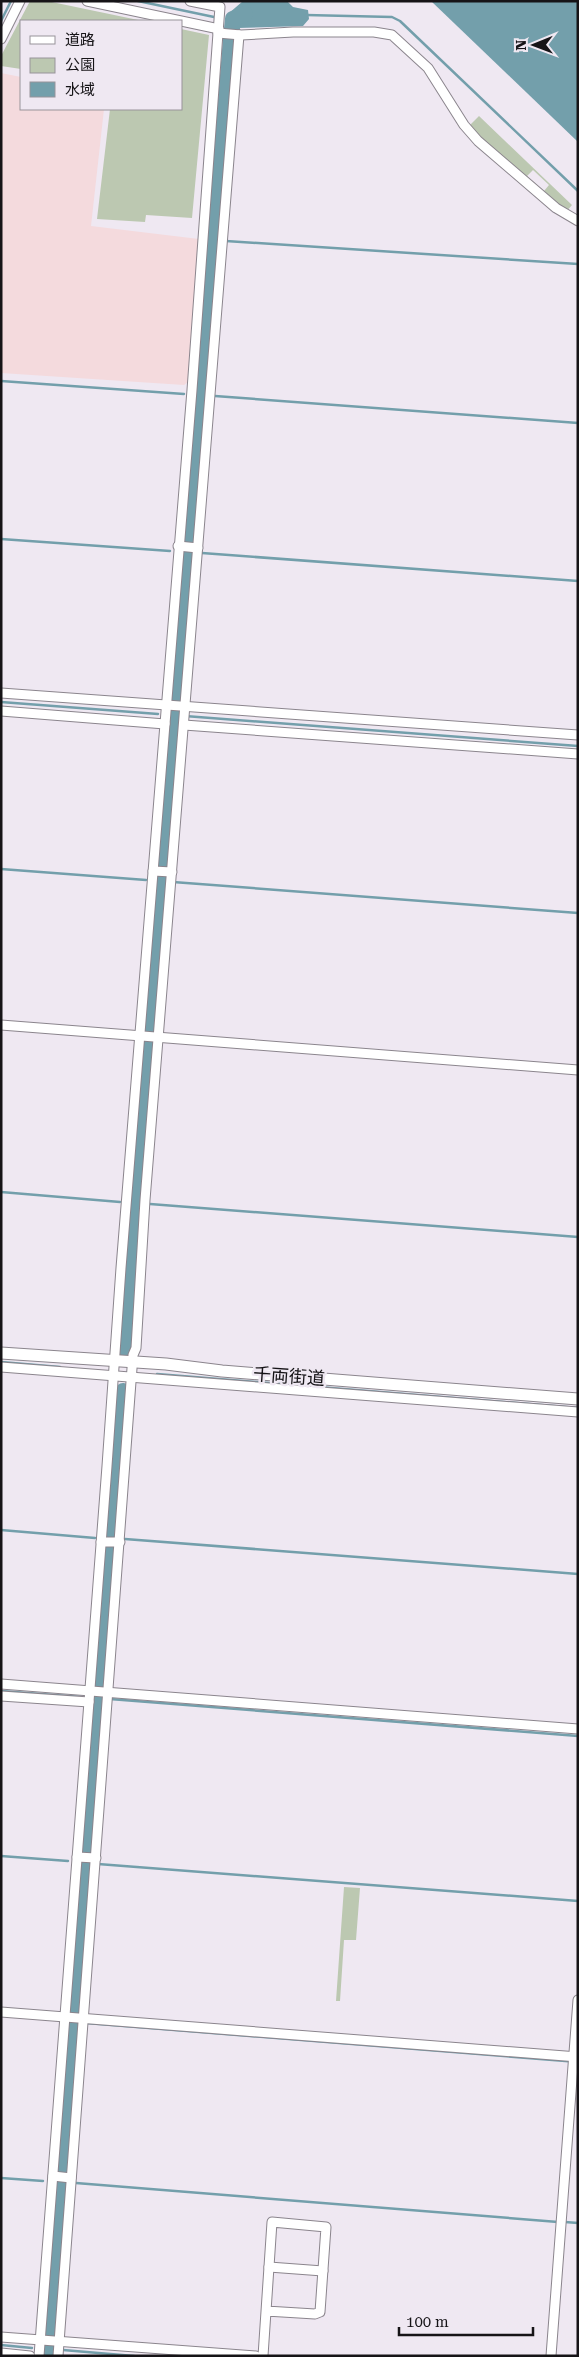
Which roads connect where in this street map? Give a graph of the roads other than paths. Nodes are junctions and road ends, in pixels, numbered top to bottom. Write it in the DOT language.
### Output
graph roads {
  1 [pos="20,1"];
  2 [pos="87,1"];
  3 [pos="190,1"];
  4 [pos="227,1"];
  5 [pos="220,8"];
  6 [pos="169,20"];
  7 [pos="182,23"];
  8 [pos="220,32"];
  9 [pos="237,35"];
  10 [pos="1,39"];
  11 [pos="578,221"];
  12 [pos="194,390"];
  13 [pos="208,391"];
  14 [pos="189,547"];
  15 [pos="1,693"];
  16 [pos="168,705"];
  17 [pos="1,711"];
  18 [pos="184,714"];
  19 [pos="165,724"];
  20 [pos="578,734"];
  21 [pos="578,754"];
  22 [pos="166,875"];
  23 [pos="1,1025"];
  24 [pos="150,1036"];
  25 [pos="578,1070"];
  26 [pos="129,1198"];
  27 [pos="144,1200"];
  28 [pos="1,1353"];
  29 [pos="114,1361"];
  30 [pos="133,1362"];
  31 [pos="1,1367"];
  32 [pos="112,1376"];
  33 [pos="132,1377"];
  34 [pos="578,1399"];
  35 [pos="578,1412"];
  36 [pos="112,1542"];
  37 [pos="1,1684"];
  38 [pos="92,1691"];
  39 [pos="1,1696"];
  40 [pos="107,1696"];
  41 [pos="89,1702"];
  42 [pos="578,1729"];
  43 [pos="80,1857"];
  44 [pos="95,1861"];
  45 [pos="578,2000"];
  46 [pos="1,2012"];
  47 [pos="78,2019"];
  48 [pos="574,2059"];
  49 [pos="63,2177"];
  50 [pos="269,2267"];
  51 [pos="323,2271"];
  52 [pos="266,2311"];
  53 [pos="1,2337"];
  54 [pos="51,2341"];
  55 [pos="1,2354"];
  56 [pos="30,2356"];
  57 [pos="39,2356"];
  58 [pos="58,2356"];
  59 [pos="256,2356"];
  60 [pos="263,2356"];
  61 [pos="551,2356"];
  1 -- 10 [label="street"];
  2 -- 6 [label="street"];
  3 -- 5 [label="street"];
  4 -- 5 [label="street"];
  5 -- 8 [label="street"];
  7 -- 8 [label="street"];
  8 -- 9 [label="street"];
  8 -- 12 [label="street"];
  9 -- 11 [label="street"];
  9 -- 14 [label="street"];
  12 -- 13 [label="street"];
  12 -- 14 [label="street"];
  14 -- 16 [label="street"];
  14 -- 18 [label="street"];
  15 -- 16 [label="street"];
  16 -- 18 [label="street"];
  16 -- 19 [label="street"];
  17 -- 19 [label="street"];
  18 -- 20 [label="street"];
  18 -- 21 [label="street"];
  18 -- 22 [label="street"];
  19 -- 22 [label="street"];
  22 -- 24 [label="street"];
  22 -- 24 [label="street"];
  23 -- 24 [label="street"];
  24 -- 25 [label="street"];
  24 -- 26 [label="street"];
  24 -- 27 [label="street"];
  26 -- 27 [label="street"];
  26 -- 29 [label="street"];
  27 -- 30 [label="street"];
  28 -- 29 [label="street, 千両街道"];
  29 -- 30 [label="street, 千両街道"];
  29 -- 32 [label="street"];
  30 -- 33 [label="street"];
  30 -- 34 [label="street, 千両街道"];
  31 -- 32 [label="street"];
  32 -- 33 [label="street"];
  32 -- 36 [label="street"];
  33 -- 35 [label="street"];
  33 -- 36 [label="street"];
  36 -- 38 [label="street"];
  36 -- 40 [label="street"];
  37 -- 38 [label="street"];
  38 -- 40 [label="street"];
  38 -- 41 [label="street"];
  39 -- 41 [label="street"];
  40 -- 42 [label="street"];
  40 -- 44 [label="street"];
  41 -- 43 [label="street"];
  43 -- 44 [label="street"];
  43 -- 47 [label="street"];
  44 -- 47 [label="street"];
  45 -- 48 [label="street"];
  46 -- 47 [label="street"];
  47 -- 48 [label="street"];
  47 -- 49 [label="street"];
  47 -- 49 [label="street"];
  48 -- 61 [label="street"];
  49 -- 54 [label="street"];
  49 -- 54 [label="street"];
  50 -- 51 [label="street"];
  50 -- 51 [label="street"];
  50 -- 52 [label="street"];
  51 -- 52 [label="street"];
  52 -- 60 [label="street"];
  53 -- 54 [label="street"];
  54 -- 57 [label="street"];
  54 -- 58 [label="street"];
  54 -- 59 [label="street"];
  55 -- 56 [label="street"];
}
